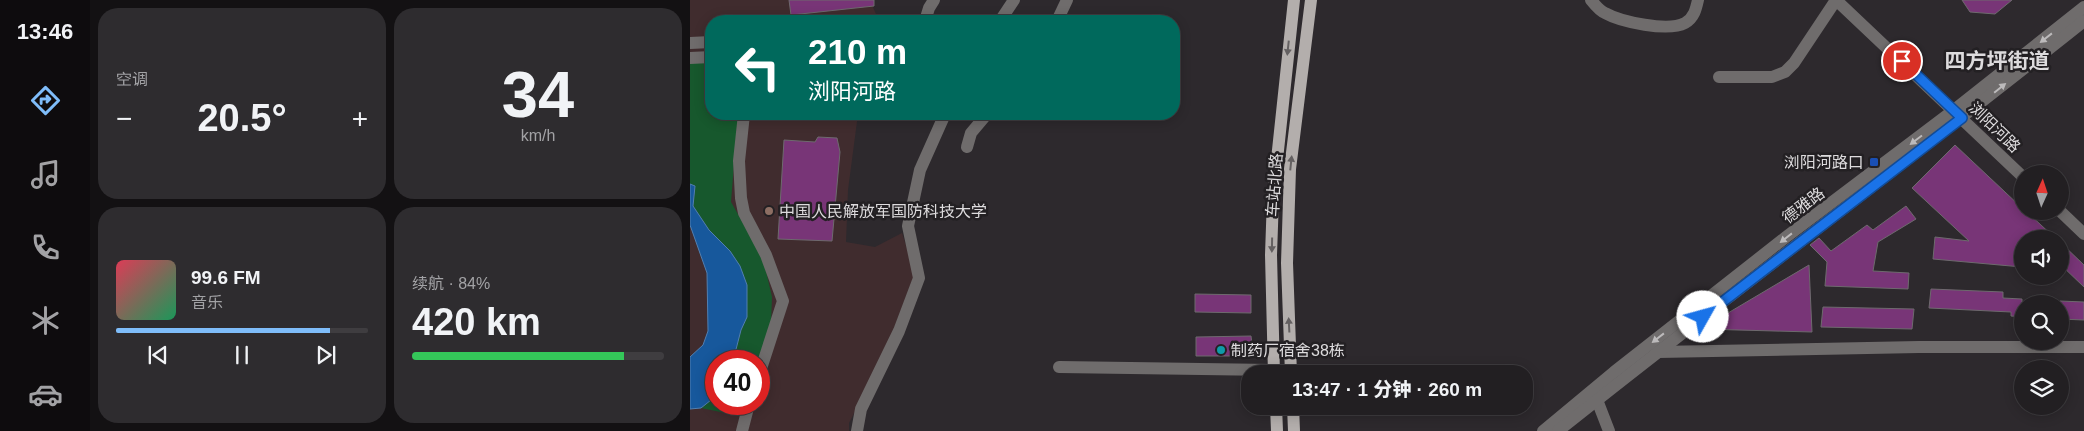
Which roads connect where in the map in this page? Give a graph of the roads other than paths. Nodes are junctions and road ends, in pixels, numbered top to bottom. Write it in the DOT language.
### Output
graph roads {
  1 [pos="934,0"];
  2 [pos="1014,0"];
  3 [pos="1067,0"];
  4 [pos="1294,0"];
  5 [pos="1311,0"];
  6 [pos="1591,0"];
  7 [pos="1698,0"];
  8 [pos="1836,0"];
  9 [pos="2079,0"];
  10 [pos="2084,8"];
  11 [pos="927,15"];
  12 [pos="1004,15"];
  13 [pos="1060,15"];
  14 [pos="2084,21"];
  15 [pos="705,42"];
  16 [pos="690,43"];
  17 [pos="705,57"];
  18 [pos="690,58"];
  19 [pos="1719,77"];
  20 [pos="1958,114"];
  21 [pos="744,120"];
  22 [pos="942,120"];
  23 [pos="982,120"];
  24 [pos="966,147"];
  25 [pos="2014,168"];
  26 [pos="2069,220"];
  27 [pos="2084,234"];
  28 [pos="2084,347"];
  29 [pos="767,350"];
  30 [pos="1658,352"];
  31 [pos="1274,365"];
  32 [pos="1292,365"];
  33 [pos="1059,367"];
  34 [pos="1241,371"];
  35 [pos="1597,400"];
  36 [pos="747,415"];
  37 [pos="1276,415"];
  38 [pos="1293,415"];
  39 [pos="742,431"];
  40 [pos="856,431"];
  41 [pos="1277,431"];
  42 [pos="1294,431"];
  43 [pos="1543,431"];
  44 [pos="1558,431"];
  45 [pos="1609,431"];
  1 -- 11 [label="street"];
  2 -- 12 [label="street"];
  3 -- 13 [label="street"];
  4 -- 31 [label="main road, 车站北路, one-way"];
  32 -- 5 [label="main road, 车站北路, one-way"];
  6 -- 7 [label="street"];
  8 -- 19 [label="street"];
  8 -- 20 [label="street, 浏阳河路"];
  9 -- 10 [label="street"];
  10 -- 20 [label="street, 德雅路, one-way"];
  20 -- 14 [label="street, one-way"];
  15 -- 16 [label="street"];
  17 -- 18 [label="street"];
  20 -- 25 [label="street, 浏阳河路"];
  20 -- 30 [label="street, 德雅路"];
  20 -- 43 [label="street, 德雅路, one-way"];
  21 -- 29 [label="street"];
  22 -- 40 [label="street"];
  23 -- 24 [label="street"];
  26 -- 27 [label="street"];
  28 -- 30 [label="street"];
  30 -- 35 [label="street, 德雅路"];
  33 -- 34 [label="street"];
  35 -- 44 [label="street, 德雅路"];
  35 -- 45 [label="street"];
  36 -- 39 [label="street"];
  37 -- 41 [label="main road"];
  38 -- 42 [label="main road"];
}
